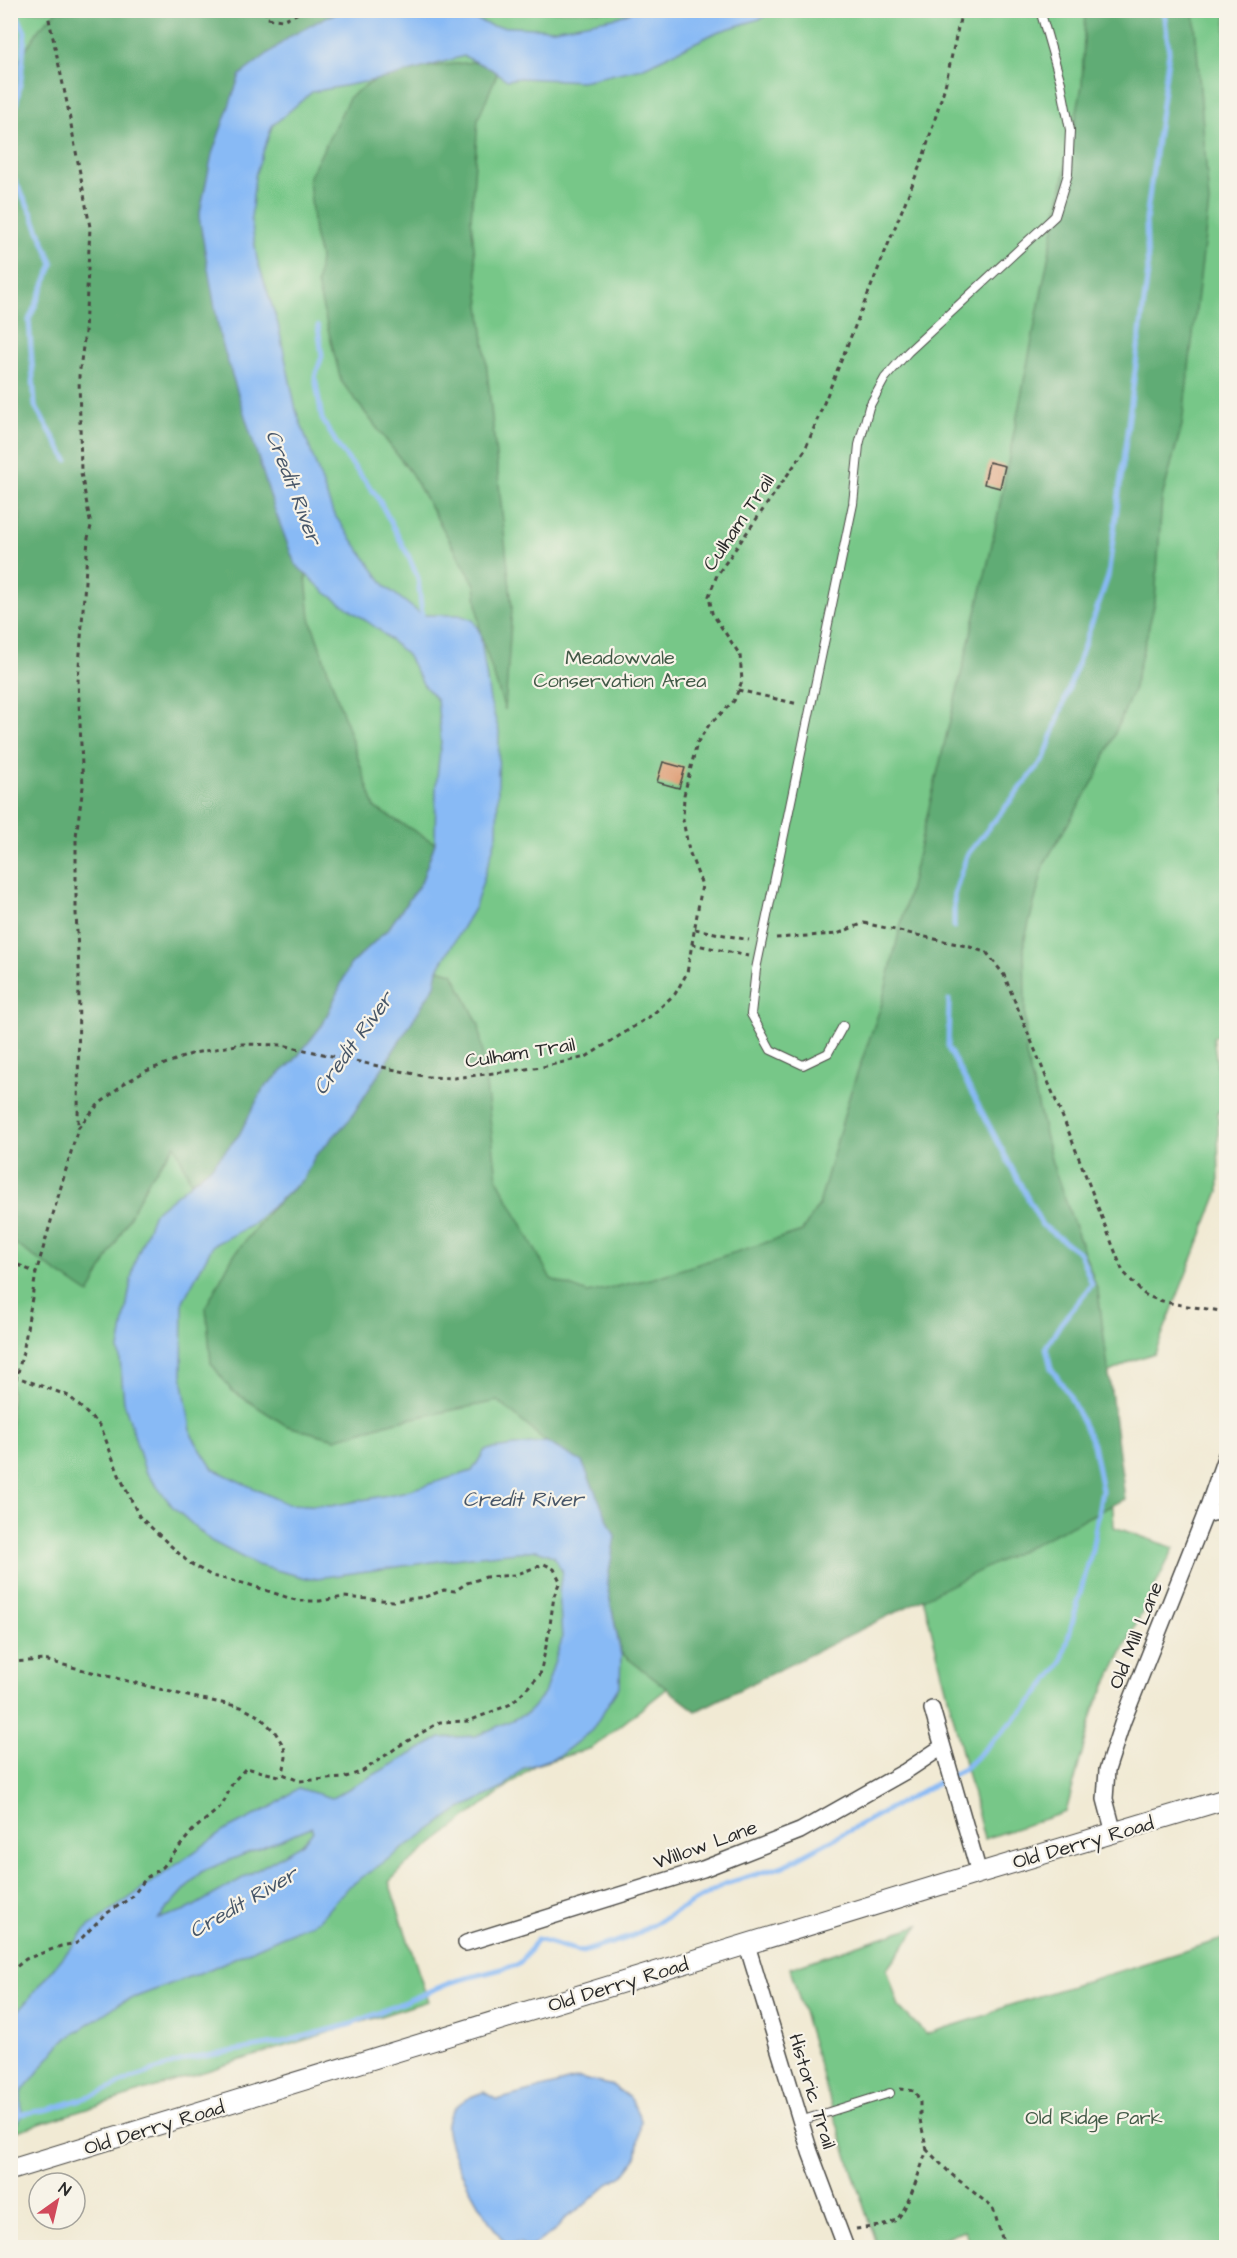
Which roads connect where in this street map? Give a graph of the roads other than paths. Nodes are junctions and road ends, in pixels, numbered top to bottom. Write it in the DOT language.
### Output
graph roads {
  1 [pos="1040,10"];
  2 [pos="843,1026"];
  3 [pos="1227,1455"];
  4 [pos="1227,1510"];
  5 [pos="1205,1515"];
  6 [pos="932,1709"];
  7 [pos="944,1754"];
  8 [pos="1227,1799"];
  9 [pos="1114,1833"];
  10 [pos="979,1873"];
  11 [pos="466,1943"];
  12 [pos="747,1945"];
  13 [pos="890,2093"];
  14 [pos="800,2121"];
  15 [pos="10,2170"];
  16 [pos="846,2247"];
  1 -- 2 [label="lane"];
  3 -- 5 [label="street, Old Mill Lane"];
  4 -- 5 [label="street"];
  5 -- 9 [label="street, Old Mill Lane"];
  6 -- 7 [label="street"];
  7 -- 10 [label="street"];
  7 -- 11 [label="street, Willow Lane"];
  8 -- 9 [label="street, Old Derry Road"];
  9 -- 10 [label="street, Old Derry Road"];
  10 -- 12 [label="street, Old Derry Road"];
  12 -- 14 [label="street, Historic Trail"];
  12 -- 15 [label="street, Old Derry Road"];
  13 -- 14 [label="lane"];
  14 -- 16 [label="street, Historic Trail"];
}
